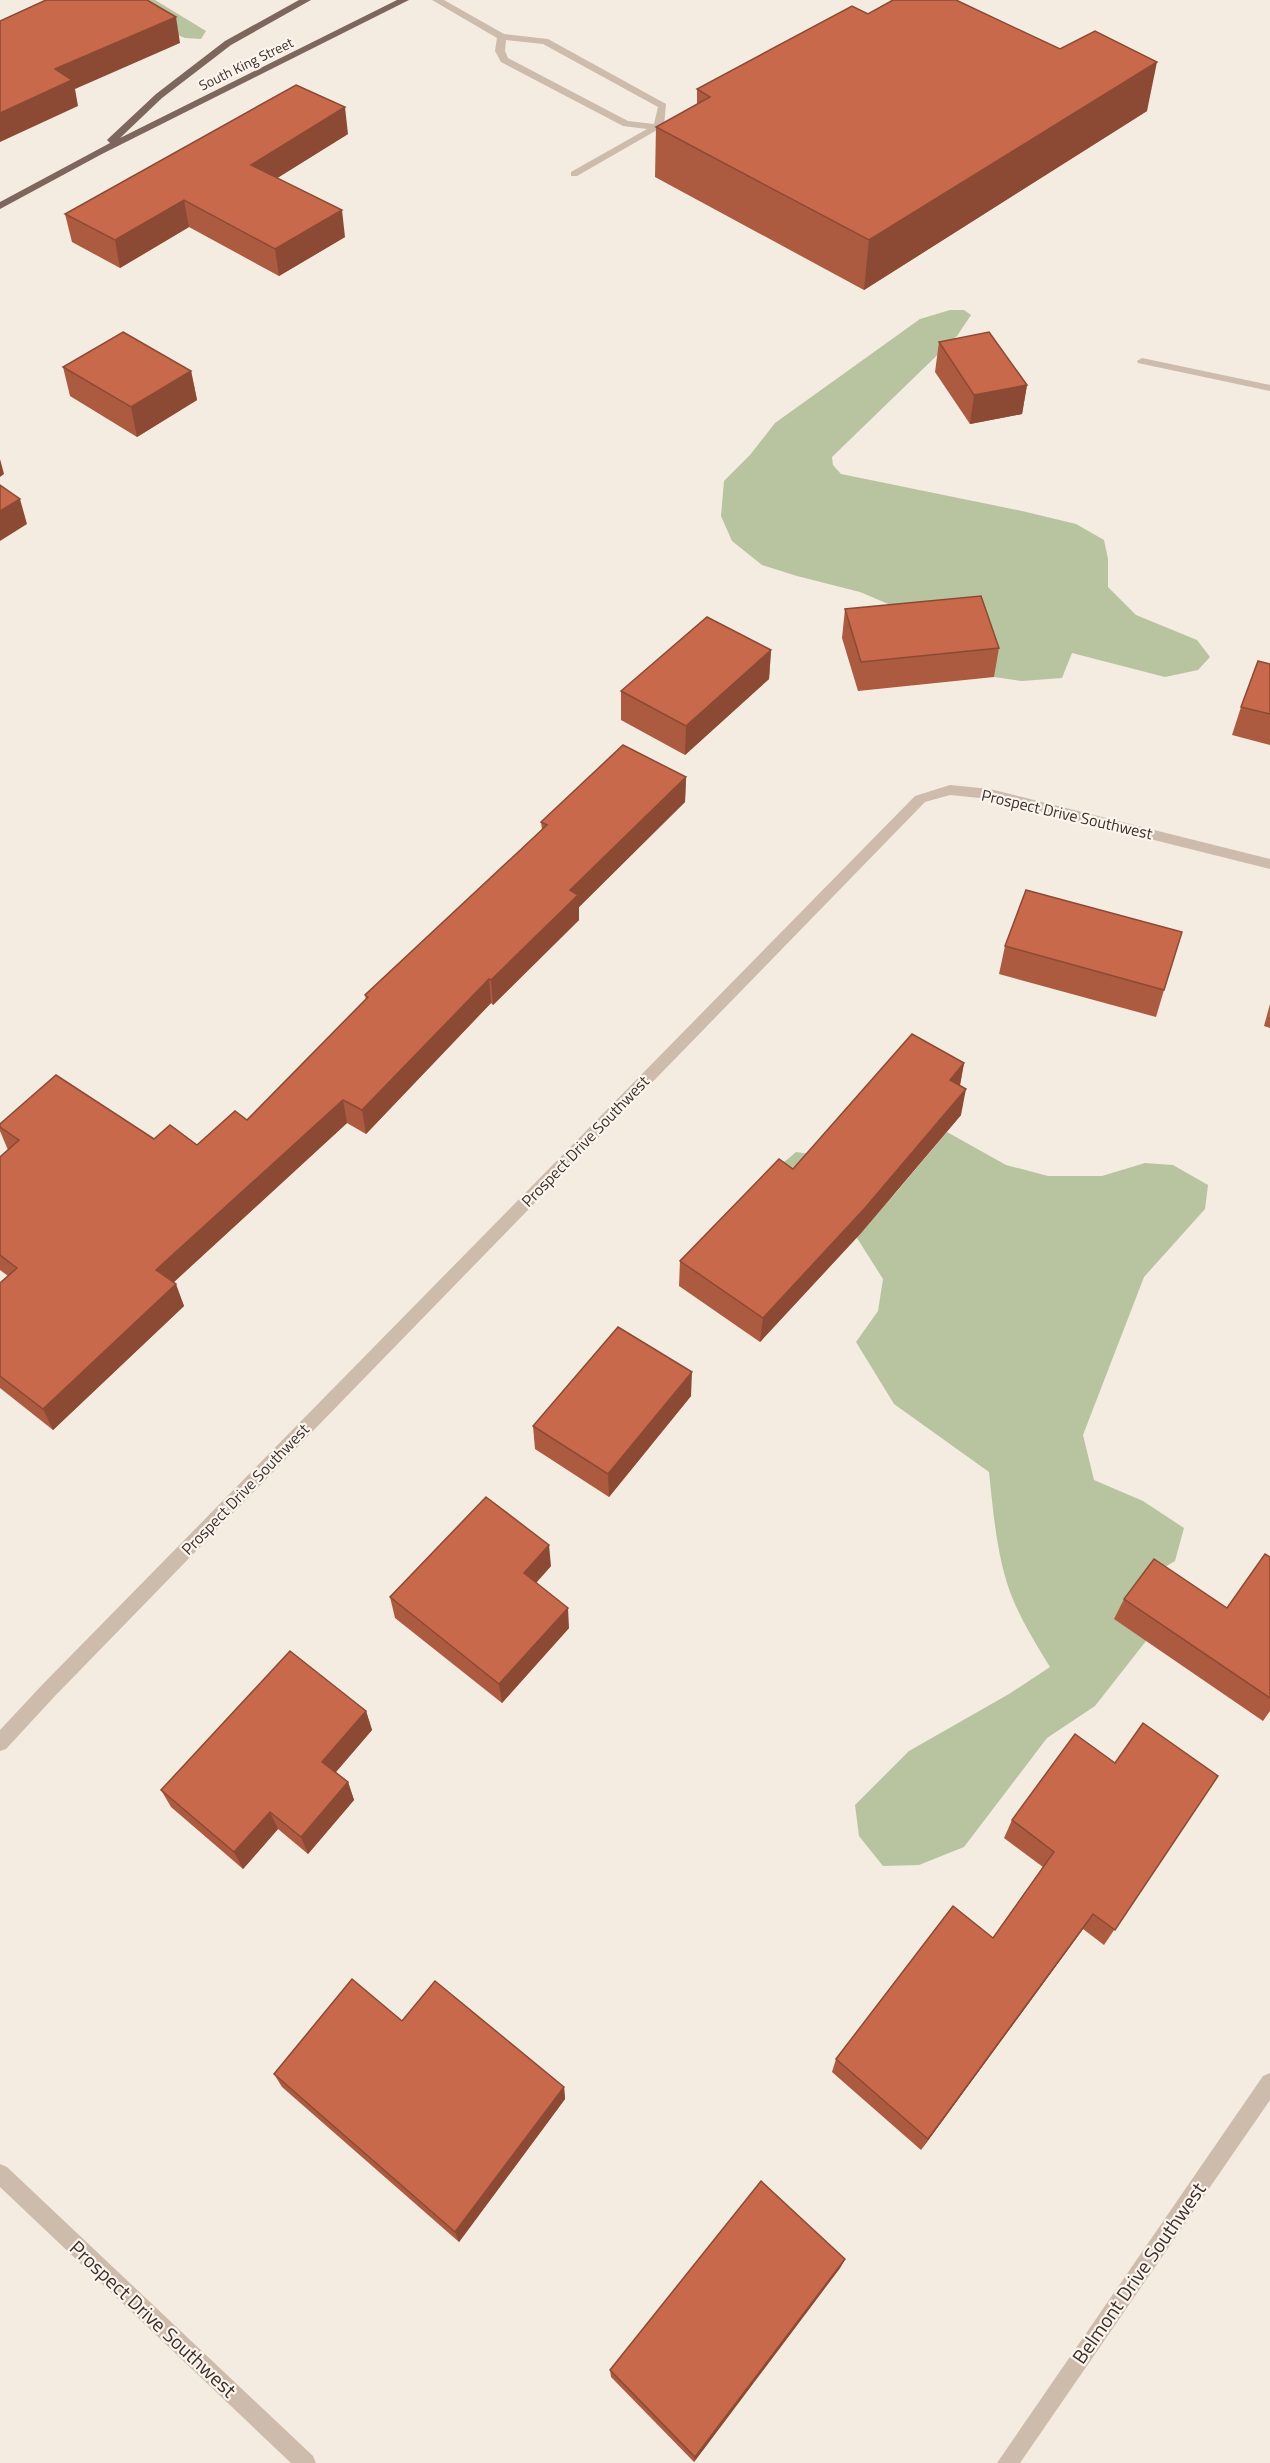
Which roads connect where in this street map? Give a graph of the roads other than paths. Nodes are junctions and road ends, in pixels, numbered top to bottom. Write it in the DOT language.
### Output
graph roads {
  1 [pos="306,0"];
  2 [pos="404,0"];
  3 [pos="437,0"];
  4 [pos="502,37"];
  5 [pos="669,122"];
  6 [pos="658,127"];
  7 [pos="99,152"];
  8 [pos="574,174"];
  9 [pos="0,206"];
  10 [pos="1142,361"];
  11 [pos="1270,388"];
  12 [pos="1270,864"];
  13 [pos="0,1743"];
  14 [pos="1270,2083"];
  15 [pos="0,2174"];
  16 [pos="306,2463"];
  17 [pos="1007,2463"];
  1 -- 7 [label="main road, South King Street"];
  2 -- 7 [label="main road, South King Street"];
  3 -- 4 [label="street"];
  4 -- 6 [label="street"];
  4 -- 6 [label="street"];
  5 -- 6 [label="street"];
  6 -- 8 [label="street"];
  7 -- 9 [label="main road, South King Street"];
  10 -- 11 [label="street"];
  12 -- 13 [label="street, Prospect Drive Southwest"];
  14 -- 17 [label="street, Belmont Drive Southwest"];
  15 -- 16 [label="street, Prospect Drive Southwest"];
}
